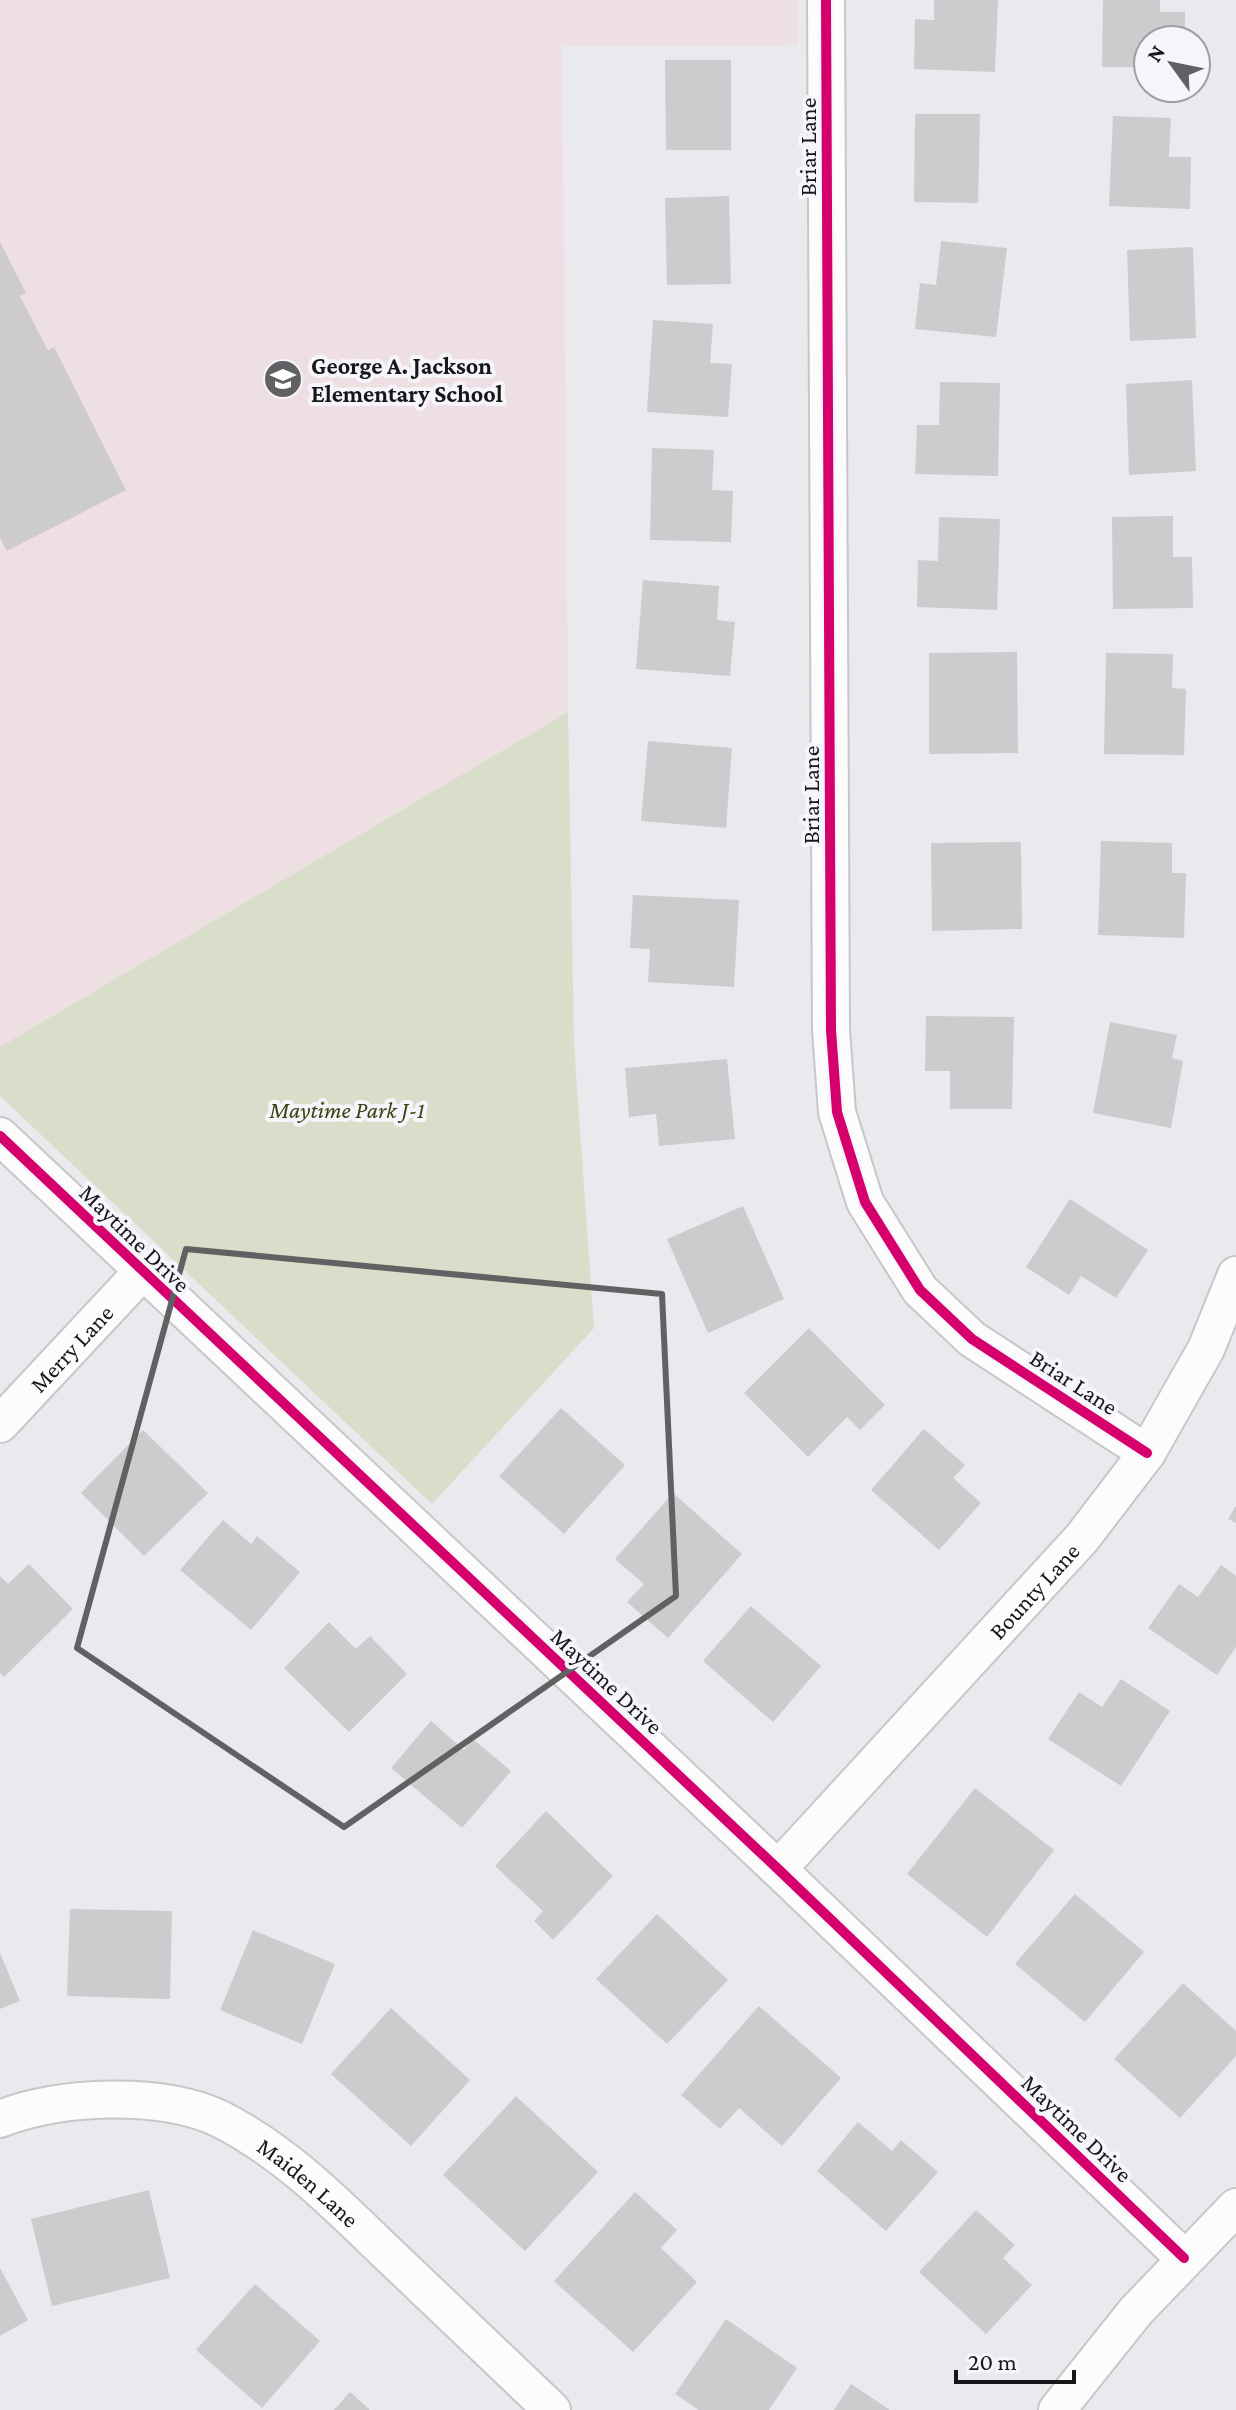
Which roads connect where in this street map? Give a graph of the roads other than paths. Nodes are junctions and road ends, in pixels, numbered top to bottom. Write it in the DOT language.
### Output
graph roads {
  1 [pos="826,0"];
  2 [pos="0,1136"];
  3 [pos="142,1272"];
  4 [pos="1236,1275"];
  5 [pos="0,1424"];
  6 [pos="1147,1453"];
  7 [pos="778,1869"];
  8 [pos="0,2119"];
  9 [pos="1236,2207"];
  10 [pos="1184,2258"];
  11 [pos="552,2410"];
  12 [pos="1057,2410"];
  1 -- 6 [label="street, Briar Lane"];
  2 -- 3 [label="street, Maytime Drive"];
  3 -- 5 [label="street, Merry Lane"];
  3 -- 7 [label="street, Maytime Drive"];
  4 -- 6 [label="street, Bounty Lane"];
  6 -- 7 [label="street, Bounty Lane"];
  7 -- 10 [label="street, Maytime Drive"];
  8 -- 11 [label="street, Maiden Lane"];
  9 -- 10 [label="street"];
  10 -- 12 [label="street"];
}
